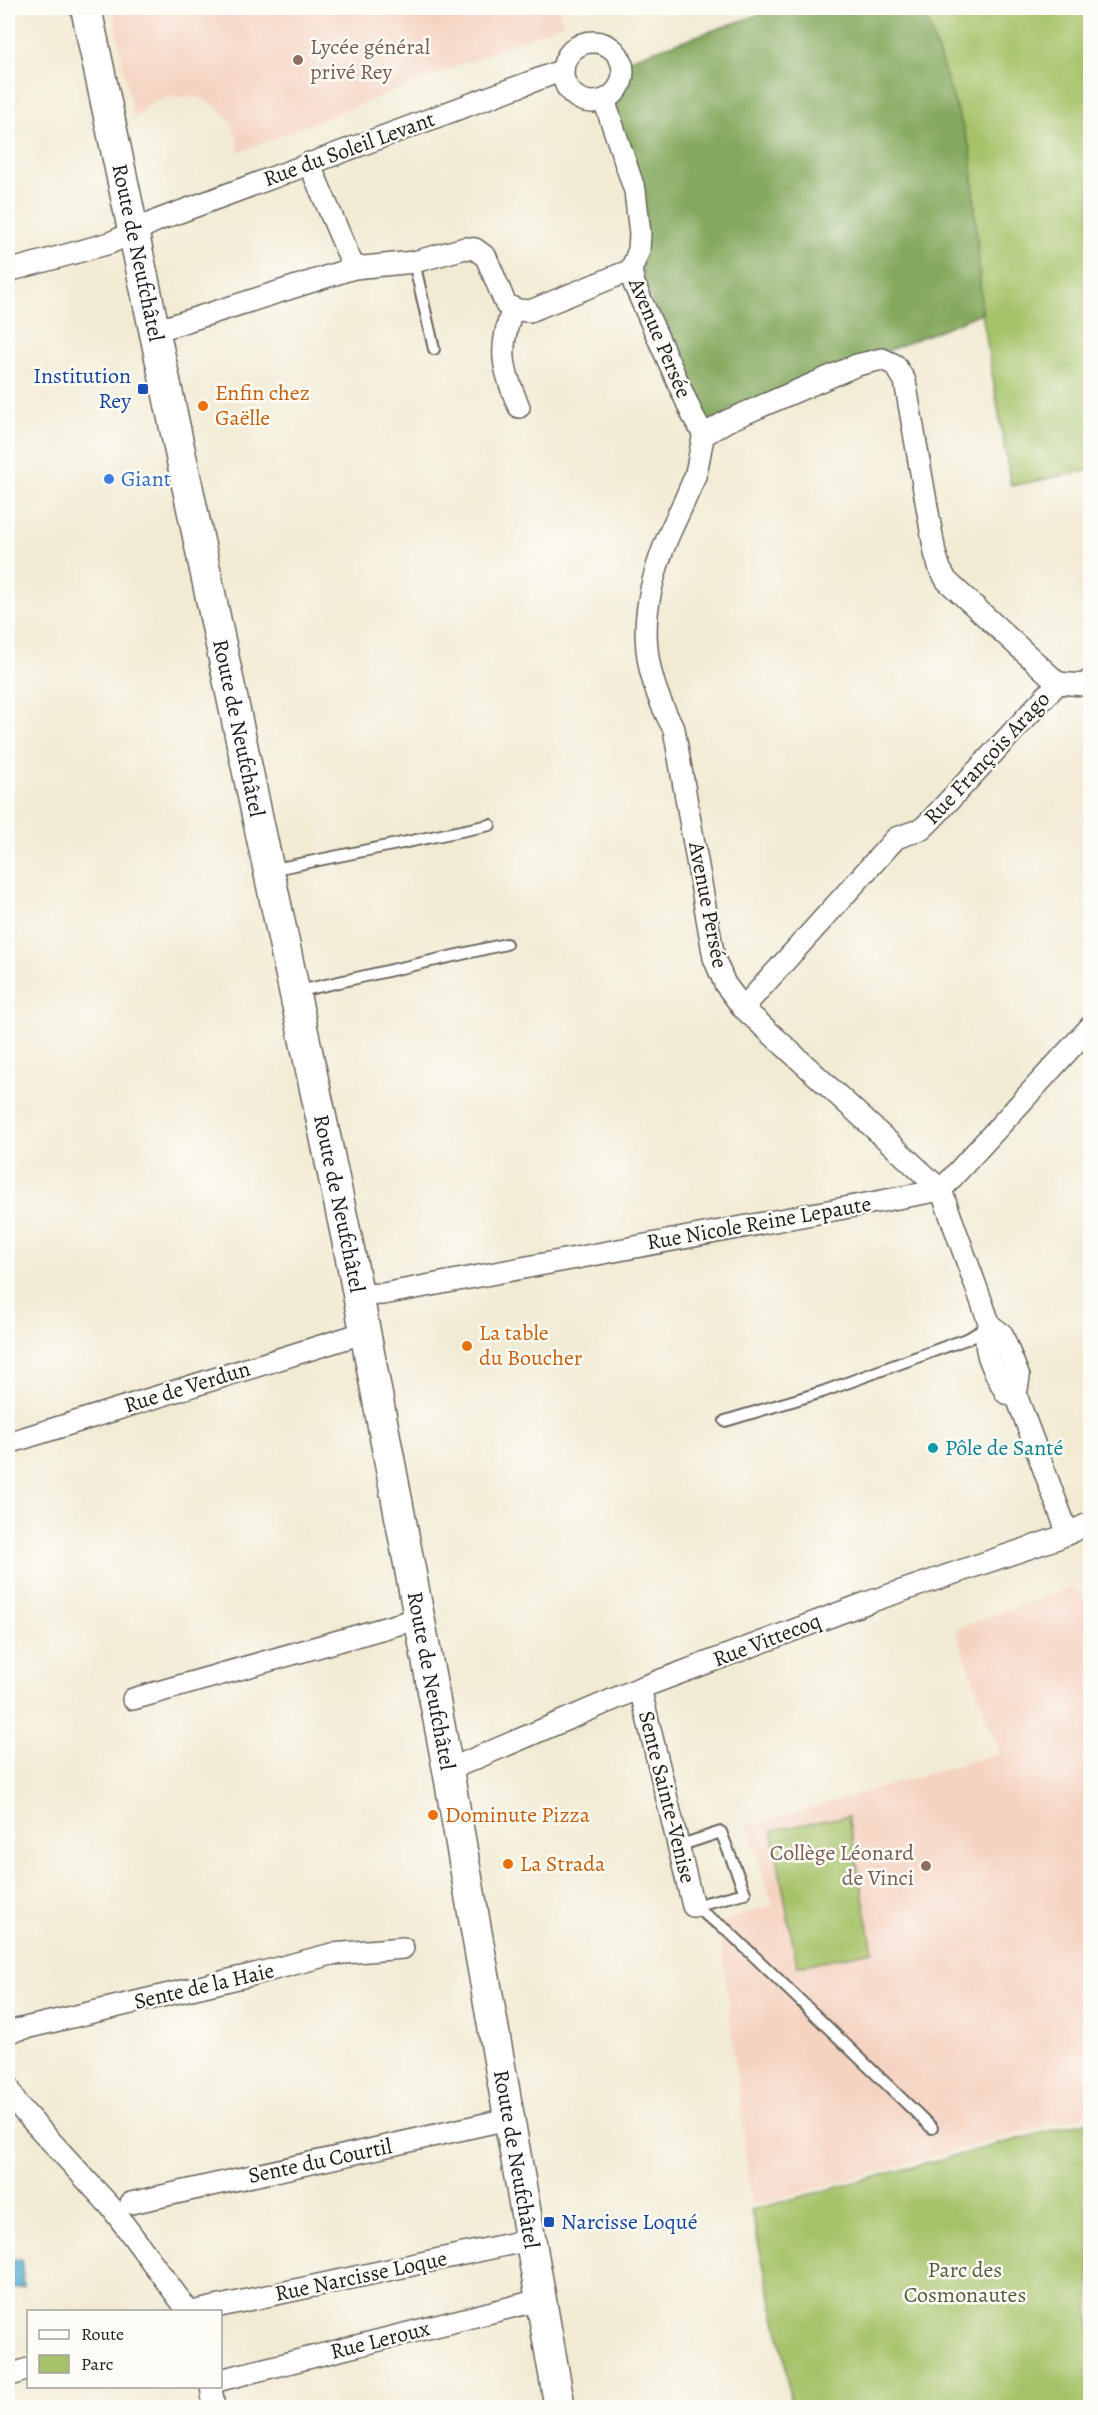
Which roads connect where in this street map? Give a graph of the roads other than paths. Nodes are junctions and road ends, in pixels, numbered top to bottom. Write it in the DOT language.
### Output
graph roads {
  1 [pos="86,8"];
  2 [pos="563,70"];
  3 [pos="604,100"];
  4 [pos="309,164"];
  5 [pos="135,231"];
  6 [pos="414,262"];
  7 [pos="354,268"];
  8 [pos="632,270"];
  9 [pos="8,271"];
  10 [pos="513,308"];
  11 [pos="155,331"];
  12 [pos="434,349"];
  13 [pos="519,407"];
  14 [pos="704,435"];
  15 [pos="1090,680"];
  16 [pos="1058,683"];
  17 [pos="490,825"];
  18 [pos="269,870"];
  19 [pos="506,944"];
  20 [pos="295,992"];
  21 [pos="743,1008"];
  22 [pos="1090,1027"];
  23 [pos="941,1190"];
  24 [pos="358,1295"];
  25 [pos="990,1325"];
  26 [pos="366,1332"];
  27 [pos="725,1421"];
  28 [pos="9,1438"];
  29 [pos="1090,1523"];
  30 [pos="1068,1534"];
  31 [pos="420,1618"];
  32 [pos="640,1688"];
  33 [pos="133,1699"];
  34 [pos="448,1770"];
  35 [pos="678,1846"];
  36 [pos="693,1906"];
  37 [pos="403,1948"];
  38 [pos="8,2032"];
  39 [pos="8,2086"];
  40 [pos="508,2120"];
  41 [pos="932,2128"];
  42 [pos="131,2203"];
  43 [pos="529,2240"];
  44 [pos="540,2300"];
  45 [pos="188,2310"];
  46 [pos="199,2310"];
  47 [pos="27,2369"];
  48 [pos="8,2376"];
  49 [pos="222,2380"];
  50 [pos="211,2388"];
  51 [pos="214,2408"];
  52 [pos="560,2408"];
  1 -- 5 [label="main road, Route de Neufchâtel"];
  2 -- 3 [label="street"];
  2 -- 3 [label="street"];
  2 -- 4 [label="street, Rue du Soleil Levant"];
  3 -- 8 [label="street, Avenue Persée"];
  4 -- 5 [label="street, Rue du Soleil Levant"];
  4 -- 7 [label="street"];
  5 -- 9 [label="street, Rue du Soleil Levant"];
  5 -- 11 [label="main road, Route de Neufchâtel"];
  6 -- 7 [label="street"];
  6 -- 10 [label="street"];
  6 -- 12 [label="lane"];
  7 -- 11 [label="street"];
  8 -- 10 [label="street"];
  8 -- 14 [label="street, Avenue Persée"];
  10 -- 13 [label="street"];
  11 -- 18 [label="main road, Route de Neufchâtel"];
  14 -- 16 [label="street"];
  14 -- 21 [label="street, Avenue Persée"];
  15 -- 16 [label="street, Rue François Arago"];
  16 -- 21 [label="street, Rue François Arago"];
  17 -- 18 [label="lane"];
  18 -- 20 [label="main road, Route de Neufchâtel"];
  19 -- 20 [label="lane"];
  20 -- 24 [label="main road, Route de Neufchâtel"];
  21 -- 23 [label="street, Avenue Persée"];
  22 -- 23 [label="street"];
  23 -- 24 [label="street, Rue Nicole Reine Lepaute"];
  23 -- 25 [label="street, Avenue Persée"];
  24 -- 26 [label="main road, Route de Neufchâtel"];
  25 -- 27 [label="lane"];
  25 -- 30 [label="street, Avenue Persée"];
  26 -- 28 [label="street, Rue de Verdun"];
  26 -- 31 [label="main road, Route de Neufchâtel"];
  29 -- 30 [label="street, Rue Vittecoq"];
  30 -- 32 [label="street, Rue Vittecoq"];
  31 -- 33 [label="street"];
  31 -- 34 [label="main road, Route de Neufchâtel"];
  32 -- 34 [label="street, Rue Vittecoq"];
  32 -- 35 [label="street, Sente Sainte-Venise"];
  34 -- 40 [label="main road, Route de Neufchâtel"];
  35 -- 36 [label="street, Sente Sainte-Venise"];
  35 -- 36 [label="lane"];
  36 -- 41 [label="lane"];
  37 -- 38 [label="street, Sente de la Haie"];
  39 -- 45 [label="street"];
  40 -- 42 [label="street, Sente du Courtil"];
  40 -- 43 [label="main road, Route de Neufchâtel"];
  43 -- 44 [label="main road, Route de Neufchâtel"];
  43 -- 46 [label="street, Rue Narcisse Loque"];
  44 -- 49 [label="street, Rue Leroux"];
  44 -- 52 [label="main road, Route de Neufchâtel"];
  47 -- 48 [label="street"];
  50 -- 51 [label="street"];
}
